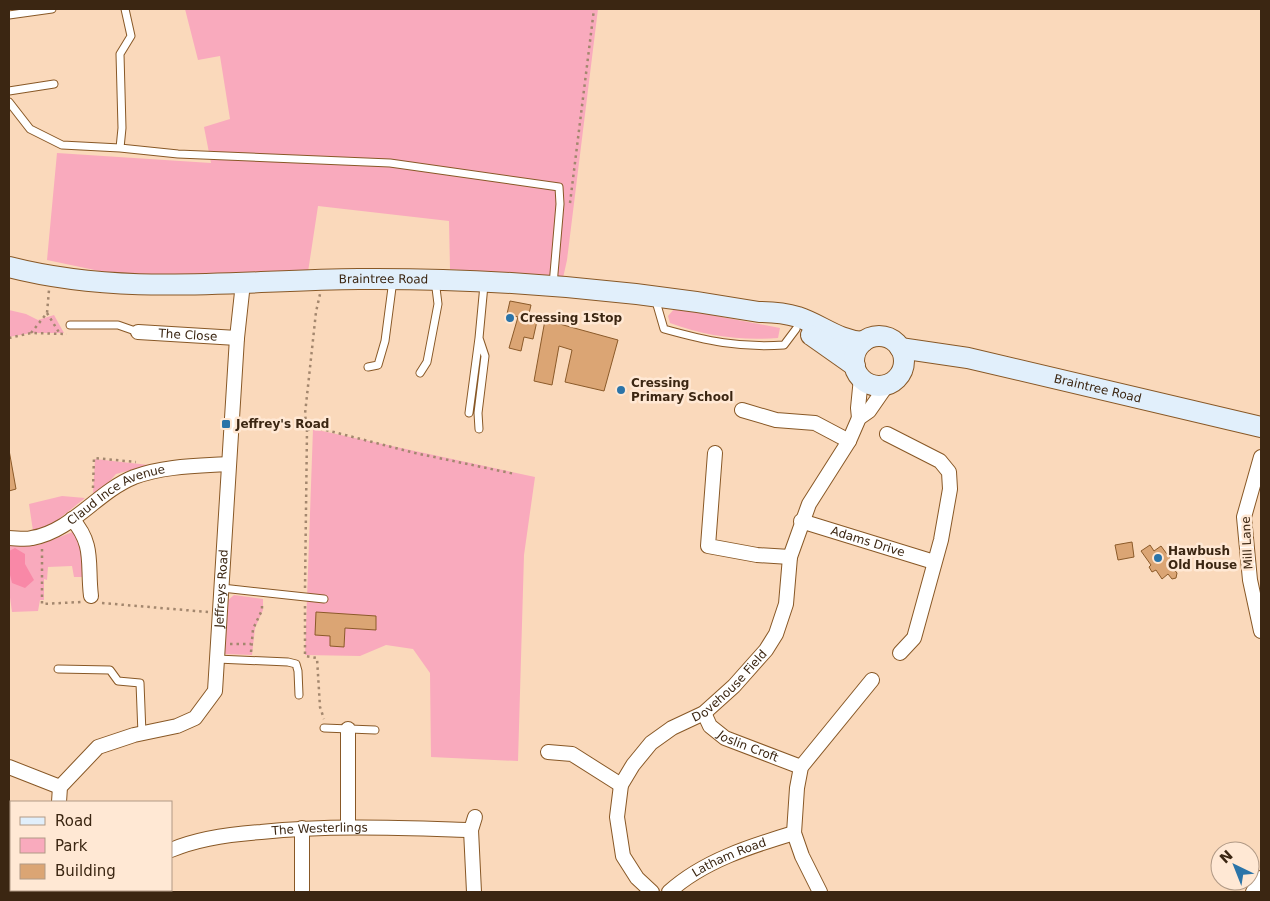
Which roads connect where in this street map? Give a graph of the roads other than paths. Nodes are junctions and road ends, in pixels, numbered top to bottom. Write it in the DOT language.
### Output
graph roads {
  1 [pos="52,9"];
  2 [pos="126,9"];
  3 [pos="9,15"];
  4 [pos="54,84"];
  5 [pos="9,91"];
  6 [pos="9,102"];
  7 [pos="120,148"];
  8 [pos="9,267"];
  9 [pos="393,279"];
  10 [pos="435,280"];
  11 [pos="484,282"];
  12 [pos="244,283"];
  13 [pos="553,286"];
  14 [pos="654,296"];
  15 [pos="759,312"];
  16 [pos="70,324"];
  17 [pos="796,328"];
  18 [pos="138,332"];
  19 [pos="237,338"];
  20 [pos="480,338"];
  21 [pos="863,342"];
  22 [pos="900,348"];
  23 [pos="935,355"];
  24 [pos="368,367"];
  25 [pos="858,372"];
  26 [pos="420,374"];
  27 [pos="894,379"];
  28 [pos="742,410"];
  29 [pos="469,413"];
  30 [pos="859,418"];
  31 [pos="1261,427"];
  32 [pos="479,429"];
  33 [pos="887,434"];
  34 [pos="849,441"];
  35 [pos="715,453"];
  36 [pos="1261,457"];
  37 [pos="229,464"];
  38 [pos="72,519"];
  39 [pos="801,521"];
  40 [pos="9,538"];
  41 [pos="790,557"];
  42 [pos="934,562"];
  43 [pos="222,588"];
  44 [pos="324,599"];
  45 [pos="90,600"];
  46 [pos="1261,631"];
  47 [pos="900,653"];
  48 [pos="217,659"];
  49 [pos="58,669"];
  50 [pos="872,680"];
  51 [pos="299,695"];
  52 [pos="704,713"];
  53 [pos="324,728"];
  54 [pos="348,729"];
  55 [pos="374,730"];
  56 [pos="142,734"];
  57 [pos="548,752"];
  58 [pos="9,767"];
  59 [pos="801,767"];
  60 [pos="621,785"];
  61 [pos="60,787"];
  62 [pos="59,801"];
  63 [pos="348,827"];
  64 [pos="302,828"];
  65 [pos="794,833"];
  66 [pos="172,850"];
  67 [pos="1261,878"];
  68 [pos="302,892"];
  69 [pos="474,892"];
  70 [pos="652,892"];
  71 [pos="669,892"];
  72 [pos="820,892"];
  73 [pos="1254,892"];
  1 -- 3 [label="lane"];
  2 -- 7 [label="lane"];
  4 -- 5 [label="lane"];
  6 -- 7 [label="lane"];
  7 -- 13 [label="lane"];
  8 -- 12 [label="main road, Braintree Road"];
  9 -- 10 [label="main road, Braintree Road"];
  9 -- 12 [label="main road, Braintree Road"];
  9 -- 24 [label="lane"];
  10 -- 11 [label="main road, Braintree Road"];
  10 -- 26 [label="lane"];
  11 -- 13 [label="main road, Braintree Road"];
  11 -- 20 [label="lane"];
  12 -- 19 [label="street, Jeffreys Road"];
  13 -- 14 [label="main road, Braintree Road"];
  14 -- 15 [label="main road, Braintree Road"];
  14 -- 17 [label="lane"];
  15 -- 17 [label="main road, Braintree Road"];
  15 -- 21 [label="main road, Braintree Road"];
  16 -- 18 [label="lane"];
  17 -- 25 [label="main road, Braintree Road"];
  18 -- 19 [label="street, The Close"];
  19 -- 37 [label="street, Jeffreys Road"];
  20 -- 29 [label="lane"];
  20 -- 32 [label="lane"];
  21 -- 22 [label="main road"];
  21 -- 25 [label="main road"];
  22 -- 23 [label="main road, Braintree Road"];
  22 -- 27 [label="main road"];
  23 -- 27 [label="main road"];
  23 -- 31 [label="main road, Braintree Road"];
  25 -- 27 [label="main road"];
  25 -- 30 [label="street, Dovehouse Field"];
  27 -- 30 [label="street, Dovehouse Field"];
  28 -- 34 [label="street"];
  30 -- 34 [label="street, Dovehouse Field"];
  33 -- 42 [label="street"];
  34 -- 39 [label="street, Dovehouse Field"];
  35 -- 41 [label="street"];
  36 -- 46 [label="street, Mill Lane"];
  37 -- 38 [label="street, Claud Ince Avenue"];
  37 -- 43 [label="street, Jeffreys Road"];
  38 -- 40 [label="street, Claud Ince Avenue"];
  38 -- 45 [label="street"];
  39 -- 41 [label="street, Dovehouse Field"];
  39 -- 42 [label="street, Adams Drive"];
  41 -- 52 [label="street, Dovehouse Field"];
  42 -- 47 [label="street"];
  43 -- 44 [label="lane"];
  43 -- 48 [label="street, Jeffreys Road"];
  48 -- 51 [label="lane"];
  48 -- 56 [label="street, Jeffreys Road"];
  49 -- 56 [label="lane"];
  50 -- 59 [label="street"];
  52 -- 59 [label="street, Joslin Croft"];
  52 -- 60 [label="street, Dovehouse Field"];
  53 -- 54 [label="lane"];
  54 -- 55 [label="lane"];
  54 -- 63 [label="street"];
  56 -- 61 [label="street, Jeffreys Road"];
  57 -- 60 [label="street"];
  58 -- 61 [label="street"];
  59 -- 65 [label="street"];
  60 -- 70 [label="street, Dovehouse Field"];
  61 -- 62 [label="street"];
  63 -- 64 [label="street, The Westerlings"];
  63 -- 69 [label="street, The Westerlings"];
  64 -- 66 [label="street, The Westerlings"];
  64 -- 68 [label="street"];
  65 -- 71 [label="street, Latham Road"];
  65 -- 72 [label="street"];
  67 -- 73 [label="street"];
}
